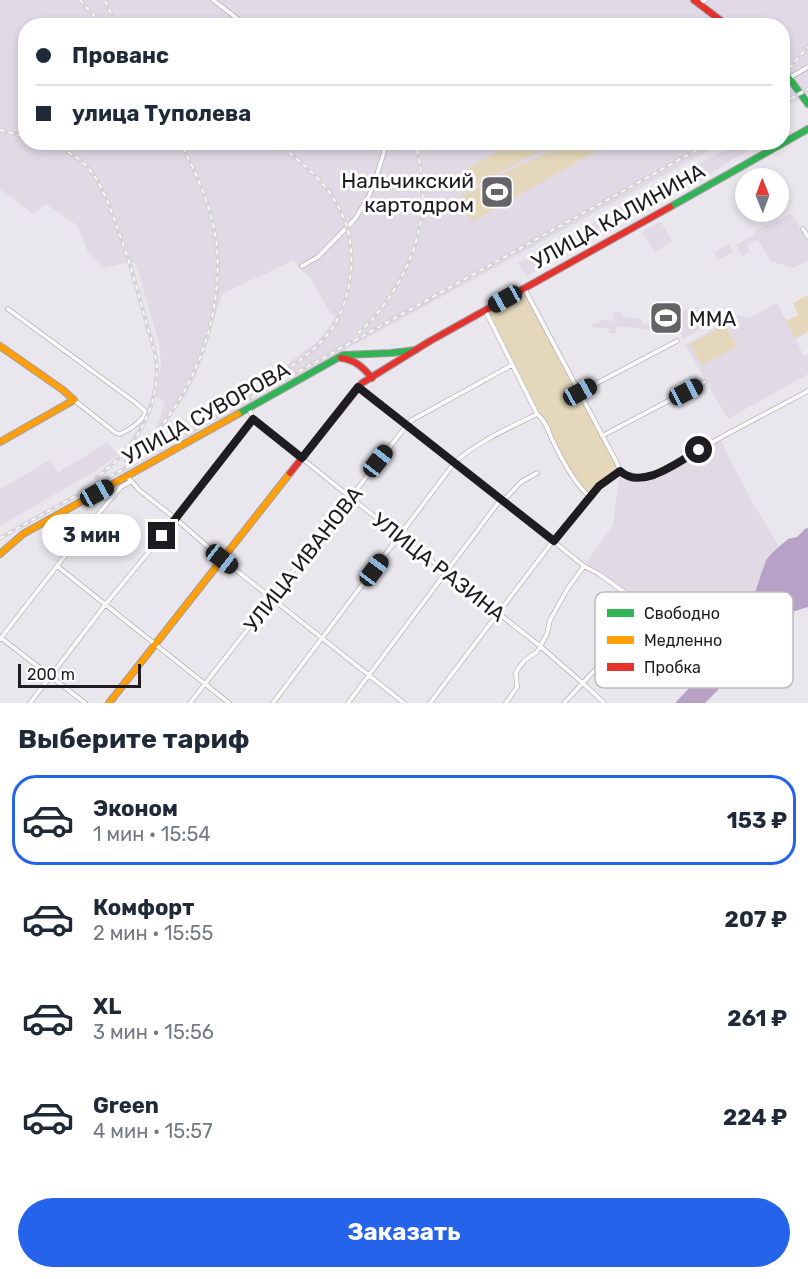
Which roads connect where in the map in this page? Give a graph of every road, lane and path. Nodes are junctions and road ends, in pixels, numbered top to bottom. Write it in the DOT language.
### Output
graph roads {
  1 [pos="213,0"];
  2 [pos="699,1"];
  3 [pos="237,18"];
  4 [pos="719,18"];
  5 [pos="808,67"];
  6 [pos="790,77"];
  7 [pos="790,79"];
  8 [pos="808,104"];
  9 [pos="808,129"];
  10 [pos="790,139"];
  11 [pos="384,150"];
  12 [pos="770,150"];
  13 [pos="803,229"];
  14 [pos="808,237"];
  15 [pos="302,266"];
  16 [pos="524,288"];
  17 [pos="8,309"];
  18 [pos="485,310"];
  19 [pos="677,340"];
  20 [pos="0,346"];
  21 [pos="417,350"];
  22 [pos="337,359"];
  23 [pos="512,365"];
  24 [pos="372,378"];
  25 [pos="704,382"];
  26 [pos="358,387"];
  27 [pos="808,391"];
  28 [pos="580,392"];
  29 [pos="74,400"];
  30 [pos="249,408"];
  31 [pos="537,414"];
  32 [pos="253,419"];
  33 [pos="407,425"];
  34 [pos="602,436"];
  35 [pos="0,442"];
  36 [pos="302,458"];
  37 [pos="455,462"];
  38 [pos="620,471"];
  39 [pos="537,473"];
  40 [pos="129,479"];
  41 [pos="589,496"];
  42 [pos="350,497"];
  43 [pos="501,500"];
  44 [pos="176,519"];
  45 [pos="400,535"];
  46 [pos="554,541"];
  47 [pos="0,554"];
  48 [pos="222,559"];
  49 [pos="57,566"];
  50 [pos="584,566"];
  51 [pos="446,572"];
  52 [pos="623,592"];
  53 [pos="272,598"];
  54 [pos="105,605"];
  55 [pos="499,613"];
  56 [pos="0,638"];
  57 [pos="322,638"];
  58 [pos="155,645"];
  59 [pos="540,646"];
  60 [pos="595,670"];
  61 [pos="50,676"];
  62 [pos="369,676"];
  63 [pos="583,683"];
  64 [pos="205,685"];
  65 [pos="30,703"];
  66 [pos="85,703"];
  67 [pos="110,703"];
  68 [pos="190,703"];
  69 [pos="229,703"];
  70 [pos="273,703"];
  71 [pos="348,703"];
  72 [pos="404,703"];
  73 [pos="430,703"];
  74 [pos="506,703"];
  75 [pos="564,703"];
  76 [pos="604,703"];
  1 -- 3 [label="street"];
  2 -- 4 [label="main road"];
  5 -- 6 [label="street"];
  7 -- 8 [label="main road"];
  9 -- 10 [label="main road, УЛИЦА КАЛИНИНА"];
  11 -- 15 [label="street"];
  12 -- 16 [label="main road, УЛИЦА КАЛИНИНА"];
  13 -- 14 [label="street"];
  16 -- 18 [label="main road, УЛИЦА КАЛИНИНА"];
  16 -- 28 [label="street"];
  17 -- 29 [label="street"];
  18 -- 21 [label="main road, УЛИЦА КАЛИНИНА"];
  18 -- 23 [label="street"];
  19 -- 28 [label="street"];
  20 -- 29 [label="main road"];
  21 -- 22 [label="main road, УЛИЦА СУВОРОВА"];
  21 -- 24 [label="main road, УЛИЦА КАЛИНИНА"];
  22 -- 24 [label="main road"];
  22 -- 30 [label="main road, УЛИЦА СУВОРОВА"];
  23 -- 31 [label="street"];
  23 -- 33 [label="street, УЛИЦА ИВАНОВА"];
  24 -- 26 [label="main road, УЛИЦА КАЛИНИНА"];
  25 -- 34 [label="street"];
  26 -- 33 [label="street"];
  26 -- 36 [label="main road, УЛИЦА КАЛИНИНА"];
  27 -- 38 [label="street"];
  28 -- 34 [label="street"];
  29 -- 35 [label="main road"];
  30 -- 32 [label="street"];
  30 -- 40 [label="main road, УЛИЦА СУВОРОВА"];
  31 -- 37 [label="street"];
  31 -- 41 [label="street"];
  32 -- 36 [label="street, УЛИЦА РАЗИНА"];
  32 -- 44 [label="street"];
  33 -- 37 [label="street"];
  33 -- 42 [label="street, УЛИЦА ИВАНОВА"];
  34 -- 38 [label="street"];
  36 -- 42 [label="street, УЛИЦА РАЗИНА"];
  36 -- 48 [label="main road, УЛИЦА КАЛИНИНА"];
  37 -- 43 [label="street"];
  37 -- 45 [label="street"];
  38 -- 41 [label="street"];
  39 -- 43 [label="street"];
  40 -- 44 [label="street"];
  40 -- 47 [label="main road, УЛИЦА СУВОРОВА"];
  40 -- 49 [label="street"];
  41 -- 46 [label="street"];
  42 -- 45 [label="street, УЛИЦА РАЗИНА"];
  42 -- 53 [label="street, УЛИЦА ИВАНОВА"];
  43 -- 46 [label="street"];
  43 -- 51 [label="street"];
  44 -- 48 [label="street"];
  44 -- 54 [label="street"];
  45 -- 51 [label="street, УЛИЦА РАЗИНА"];
  45 -- 57 [label="street"];
  46 -- 50 [label="street"];
  46 -- 55 [label="street"];
  48 -- 53 [label="street"];
  48 -- 58 [label="main road, УЛИЦА КАЛИНИНА"];
  49 -- 54 [label="street"];
  49 -- 56 [label="street"];
  50 -- 52 [label="street"];
  50 -- 59 [label="street"];
  51 -- 55 [label="street, УЛИЦА РАЗИНА"];
  51 -- 62 [label="street"];
  53 -- 57 [label="street"];
  53 -- 64 [label="street, УЛИЦА ИВАНОВА"];
  54 -- 58 [label="street"];
  54 -- 61 [label="street"];
  55 -- 59 [label="street, УЛИЦА РАЗИНА"];
  55 -- 73 [label="street"];
  56 -- 61 [label="street"];
  57 -- 62 [label="street"];
  57 -- 70 [label="street"];
  58 -- 64 [label="street"];
  58 -- 67 [label="main road, УЛИЦА КАЛИНИНА"];
  59 -- 63 [label="street, УЛИЦА РАЗИНА"];
  59 -- 74 [label="street"];
  60 -- 63 [label="street"];
  61 -- 65 [label="street"];
  61 -- 66 [label="street"];
  62 -- 71 [label="street"];
  62 -- 72 [label="street"];
  63 -- 75 [label="street"];
  63 -- 76 [label="street, УЛИЦА РАЗИНА"];
  64 -- 68 [label="street, УЛИЦА ИВАНОВА"];
  64 -- 69 [label="street"];
}
